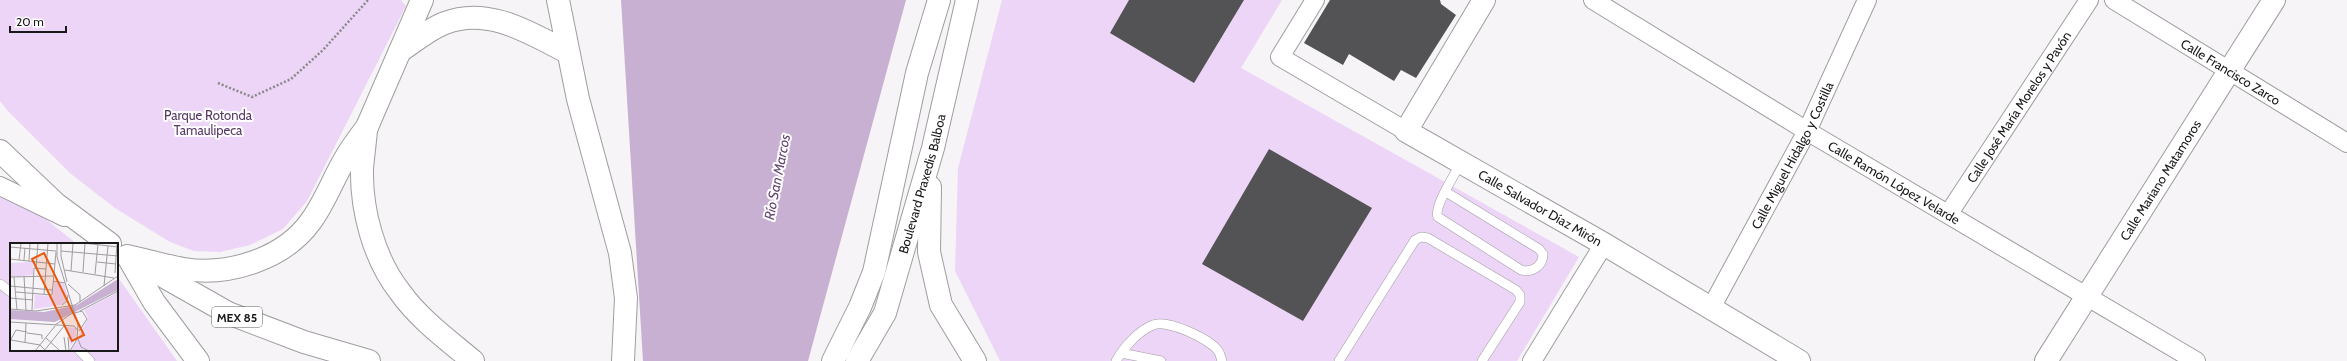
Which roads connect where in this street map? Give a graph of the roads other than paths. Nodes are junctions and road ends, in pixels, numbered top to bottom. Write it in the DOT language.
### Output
graph roads {
  1 [pos="422,0"];
  2 [pos="558,0"];
  3 [pos="939,0"];
  4 [pos="967,0"];
  5 [pos="1315,0"];
  6 [pos="1484,0"];
  7 [pos="1594,0"];
  8 [pos="1867,0"];
  9 [pos="2089,0"];
  10 [pos="2114,0"];
  11 [pos="2274,0"];
  12 [pos="400,51"];
  13 [pos="567,52"];
  14 [pos="2229,71"];
  15 [pos="367,127"];
  16 [pos="1406,131"];
  17 [pos="1807,131"];
  18 [pos="2347,143"];
  19 [pos="933,148"];
  20 [pos="0,151"];
  21 [pos="1461,162"];
  22 [pos="0,186"];
  23 [pos="1446,192"];
  24 [pos="1949,213"];
  25 [pos="83,226"];
  26 [pos="108,243"];
  27 [pos="1604,244"];
  28 [pos="122,253"];
  29 [pos="0,284"];
  30 [pos="10,291"];
  31 [pos="2086,297"];
  32 [pos="1711,308"];
  33 [pos="80,351"];
  34 [pos="1118,357"];
  35 [pos="90,361"];
  36 [pos="198,361"];
  37 [pos="369,361"];
  38 [pos="473,361"];
  39 [pos="623,361"];
  40 [pos="833,361"];
  41 [pos="857,361"];
  42 [pos="976,361"];
  43 [pos="1160,361"];
  44 [pos="1222,361"];
  45 [pos="1339,361"];
  46 [pos="1482,361"];
  47 [pos="1532,361"];
  48 [pos="1799,361"];
  49 [pos="2046,361"];
  50 [pos="2196,361"];
  1 -- 12 [label="main road"];
  2 -- 13 [label="main road"];
  3 -- 40 [label="main road, Boulevard Praxedis Balboa"];
  4 -- 19 [label="main road, Boulevard Praxedis Balboa"];
  5 -- 16 [label="street, Calle Salvador Díaz Mirón"];
  6 -- 16 [label="main road"];
  7 -- 17 [label="street, Calle Ramón López Velarde"];
  8 -- 17 [label="street, Calle Miguel Hidalgo y Costilla"];
  9 -- 24 [label="street, Calle José María Morelos y Pavón"];
  10 -- 14 [label="street, Calle Francisco Zarco"];
  11 -- 14 [label="main road, Calle Mariano Matamoros"];
  12 -- 13 [label="main road"];
  12 -- 15 [label="main road"];
  13 -- 39 [label="main road"];
  14 -- 18 [label="street, Calle Francisco Zarco"];
  14 -- 31 [label="main road, Calle Mariano Matamoros"];
  15 -- 28 [label="main road"];
  15 -- 38 [label="main road"];
  16 -- 21 [label="main road, Calle Salvador Díaz Mirón"];
  17 -- 24 [label="street, Calle Ramón López Velarde"];
  17 -- 32 [label="street, Calle Miguel Hidalgo y Costilla"];
  19 -- 41 [label="main road, Boulevard Praxedis Balboa"];
  19 -- 42 [label="main road"];
  20 -- 25 [label="main road"];
  21 -- 23 [label="lane"];
  21 -- 27 [label="main road, Calle Salvador Díaz Mirón"];
  22 -- 25 [label="street"];
  23 -- 23 [label="lane"];
  24 -- 31 [label="street, Calle Ramón López Velarde"];
  25 -- 26 [label="main road"];
  27 -- 32 [label="main road, Calle Salvador Díaz Mirón"];
  27 -- 47 [label="street"];
  28 -- 36 [label="main road"];
  28 -- 37 [label="main road, MEX 85"];
  29 -- 30 [label="lane"];
  31 -- 49 [label="main road, Calle Mariano Matamoros"];
  31 -- 50 [label="street, Calle Ramón López Velarde"];
  32 -- 48 [label="main road, Calle Salvador Díaz Mirón"];
  33 -- 35 [label="lane"];
  34 -- 43 [label="lane"];
  34 -- 44 [label="lane"];
  45 -- 46 [label="lane"];
}
